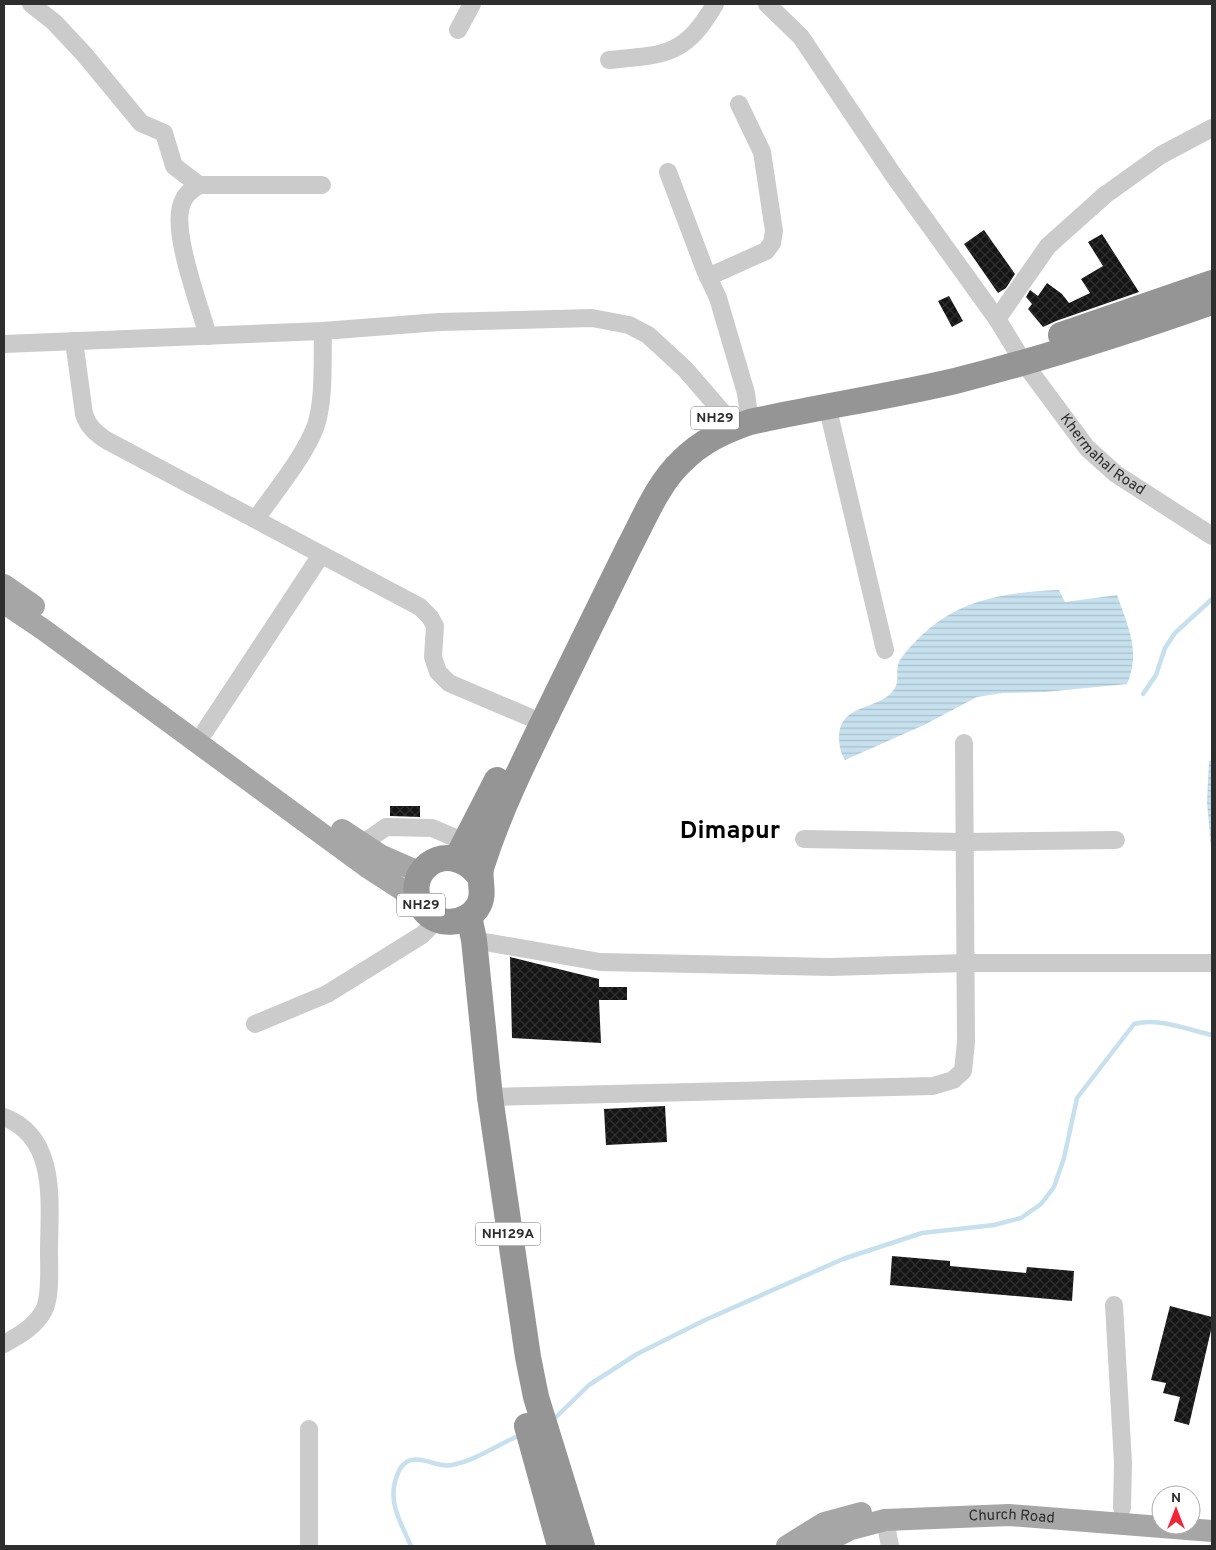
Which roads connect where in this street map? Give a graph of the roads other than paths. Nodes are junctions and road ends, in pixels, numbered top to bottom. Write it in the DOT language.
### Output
graph roads {
  1 [pos="31,4"];
  2 [pos="472,4"];
  3 [pos="715,4"];
  4 [pos="767,4"];
  5 [pos="458,30"];
  6 [pos="609,60"];
  7 [pos="739,104"];
  8 [pos="1212,128"];
  9 [pos="668,172"];
  10 [pos="199,185"];
  11 [pos="322,185"];
  12 [pos="708,277"];
  13 [pos="1212,283"];
  14 [pos="1212,302"];
  15 [pos="996,319"];
  16 [pos="323,331"];
  17 [pos="208,336"];
  18 [pos="74,341"];
  19 [pos="4,344"];
  20 [pos="1020,356"];
  21 [pos="827,405"];
  22 [pos="736,411"];
  23 [pos="256,519"];
  24 [pos="1212,536"];
  25 [pos="321,555"];
  26 [pos="4,585"];
  27 [pos="4,603"];
  28 [pos="885,650"];
  29 [pos="529,717"];
  30 [pos="205,731"];
  31 [pos="964,743"];
  32 [pos="804,839"];
  33 [pos="1116,840"];
  34 [pos="964,842"];
  35 [pos="362,844"];
  36 [pos="461,850"];
  37 [pos="421,873"];
  38 [pos="478,874"];
  39 [pos="418,900"];
  40 [pos="458,925"];
  41 [pos="965,963"];
  42 [pos="1212,963"];
  43 [pos="256,1024"];
  44 [pos="490,1097"];
  45 [pos="4,1117"];
  46 [pos="1114,1305"];
  47 [pos="4,1344"];
  48 [pos="309,1429"];
  49 [pos="1122,1508"];
  50 [pos="1151,1511"];
  51 [pos="886,1520"];
  52 [pos="1212,1531"];
  53 [pos="309,1546"];
  54 [pos="560,1546"];
  55 [pos="582,1546"];
  56 [pos="787,1546"];
  57 [pos="816,1546"];
  58 [pos="890,1546"];
  1 -- 10 [label="street"];
  2 -- 5 [label="street"];
  3 -- 6 [label="street"];
  4 -- 15 [label="street, Khermahal Road"];
  7 -- 12 [label="street"];
  8 -- 15 [label="street"];
  9 -- 12 [label="street"];
  10 -- 11 [label="street"];
  10 -- 17 [label="street"];
  12 -- 22 [label="street"];
  13 -- 20 [label="highway, NH29"];
  14 -- 20 [label="highway, NH29"];
  15 -- 20 [label="street, Khermahal Road"];
  16 -- 17 [label="street"];
  16 -- 22 [label="street"];
  16 -- 23 [label="street"];
  17 -- 18 [label="street"];
  18 -- 19 [label="street"];
  18 -- 23 [label="street"];
  20 -- 21 [label="highway, NH29"];
  20 -- 22 [label="highway, NH29"];
  20 -- 24 [label="street, Khermahal Road"];
  21 -- 28 [label="street"];
  21 -- 38 [label="highway, NH29"];
  22 -- 29 [label="highway, NH29"];
  23 -- 25 [label="street"];
  25 -- 29 [label="street"];
  25 -- 30 [label="street"];
  26 -- 30 [label="main road"];
  27 -- 39 [label="main road"];
  29 -- 36 [label="highway, NH29"];
  30 -- 35 [label="main road"];
  31 -- 34 [label="street"];
  32 -- 34 [label="street"];
  33 -- 34 [label="street"];
  34 -- 41 [label="street"];
  35 -- 36 [label="street"];
  35 -- 37 [label="main road"];
  36 -- 37 [label="highway, NH29"];
  36 -- 38 [label="highway"];
  37 -- 39 [label="highway, NH29"];
  38 -- 40 [label="highway, NH29"];
  39 -- 40 [label="highway, NH29"];
  40 -- 41 [label="street"];
  40 -- 43 [label="street"];
  40 -- 44 [label="highway, NH129A"];
  40 -- 54 [label="highway, NH129A"];
  41 -- 42 [label="street"];
  41 -- 44 [label="street"];
  44 -- 55 [label="highway, NH129A"];
  45 -- 47 [label="street"];
  46 -- 49 [label="street"];
  48 -- 53 [label="street"];
  49 -- 50 [label="main road"];
  49 -- 56 [label="main road"];
  51 -- 52 [label="main road, Church Road"];
  51 -- 57 [label="main road, Church Road"];
  51 -- 58 [label="street"];
}
